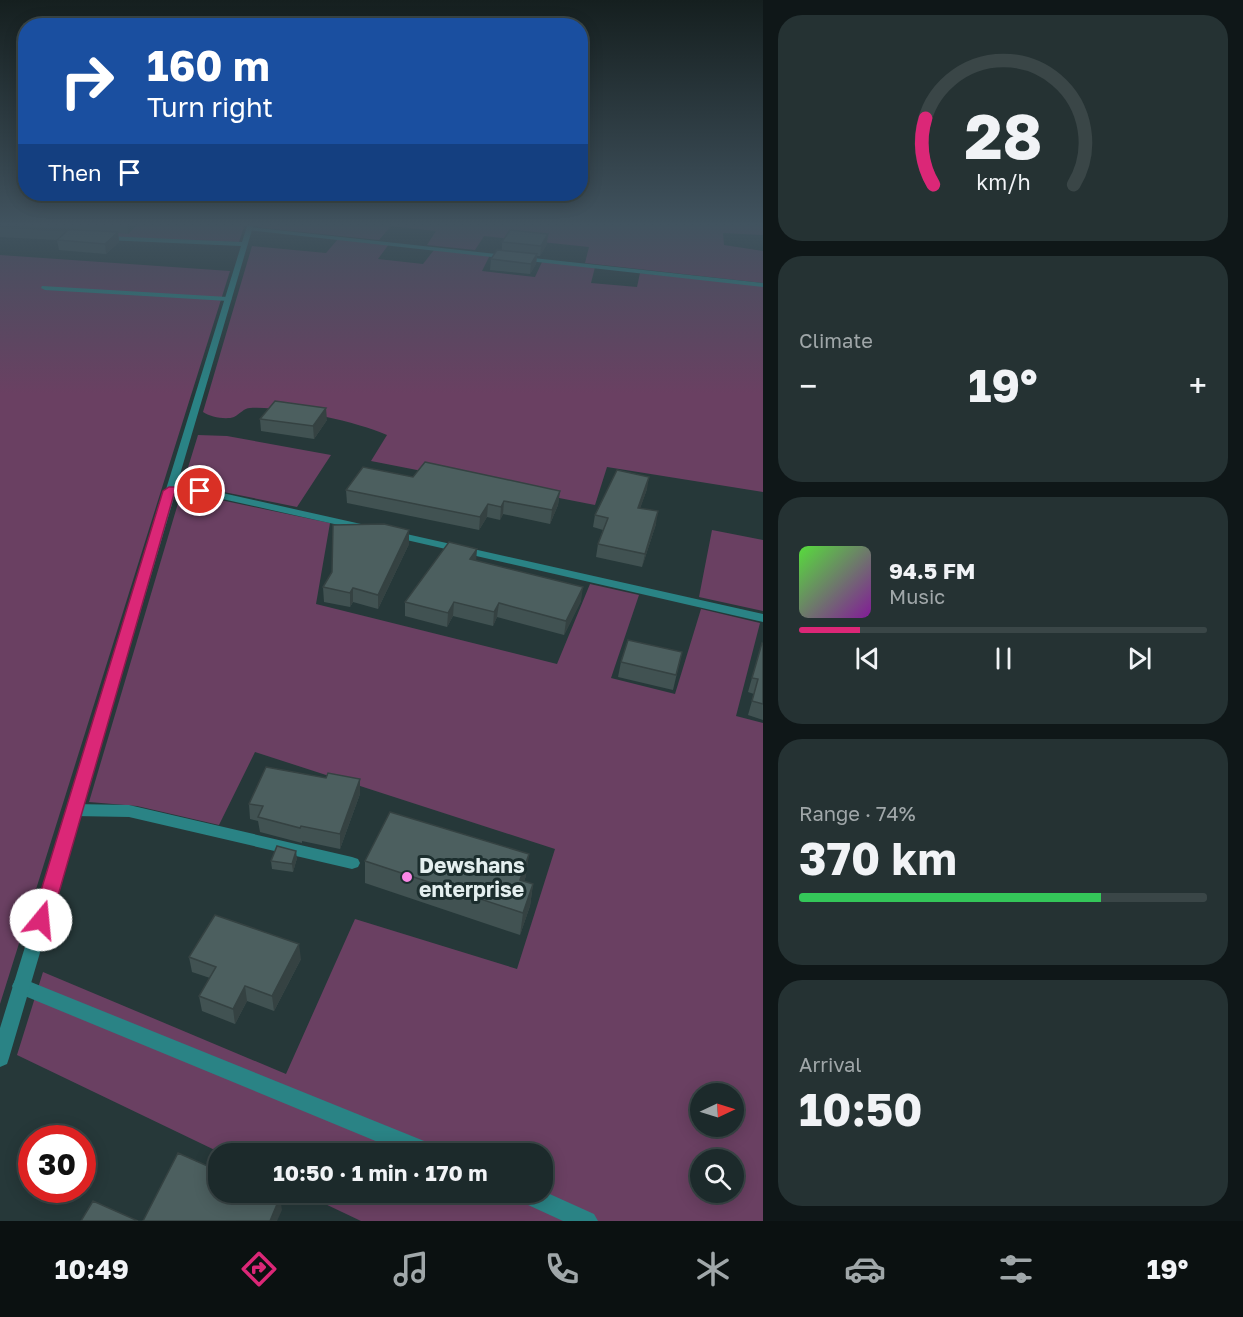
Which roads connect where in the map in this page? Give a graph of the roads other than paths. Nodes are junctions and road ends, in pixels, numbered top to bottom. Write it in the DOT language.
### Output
graph roads {
  1 [pos="234,280"];
  2 [pos="719,280"];
  3 [pos="763,285"];
  4 [pos="45,288"];
  5 [pos="228,299"];
  6 [pos="169,491"];
  7 [pos="763,618"];
  8 [pos="74,810"];
  9 [pos="352,863"];
  10 [pos="21,986"];
  11 [pos="0,1058"];
  12 [pos="405,1143"];
  13 [pos="547,1203"];
  14 [pos="587,1221"];
  1 -- 5 [label="street"];
  2 -- 3 [label="street"];
  4 -- 5 [label="street"];
  5 -- 6 [label="street"];
  6 -- 7 [label="street"];
  6 -- 8 [label="street"];
  8 -- 9 [label="street"];
  8 -- 10 [label="street"];
  10 -- 11 [label="street"];
  10 -- 12 [label="street"];
  13 -- 14 [label="street"];
}
